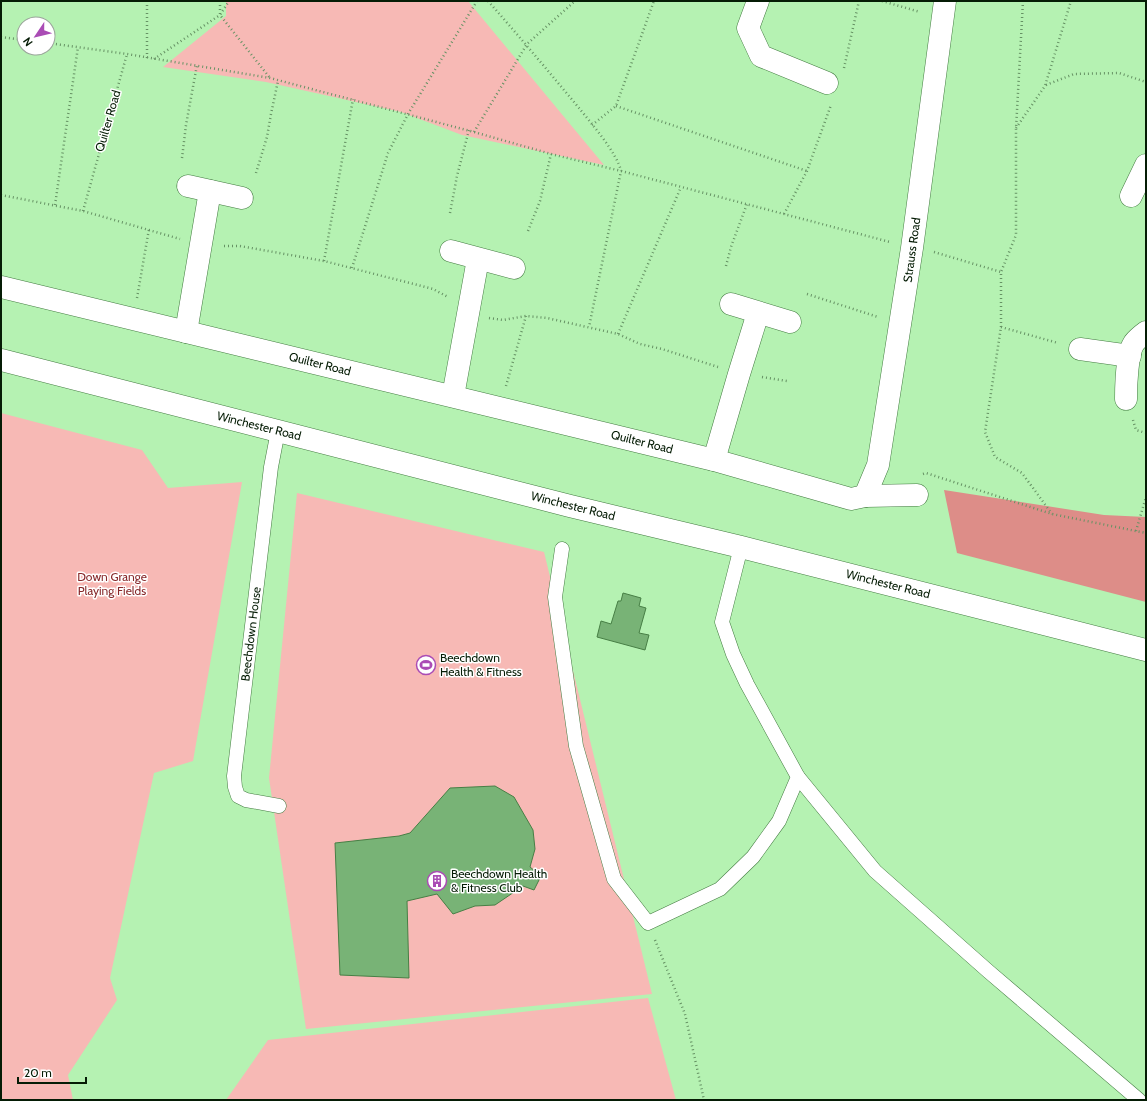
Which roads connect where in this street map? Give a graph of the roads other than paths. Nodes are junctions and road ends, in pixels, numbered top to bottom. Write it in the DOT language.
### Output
graph roads {
  1 [pos="758,1"];
  2 [pos="945,1"];
  3 [pos="834,85"];
  4 [pos="1146,165"];
  5 [pos="188,186"];
  6 [pos="210,191"];
  7 [pos="1131,196"];
  8 [pos="242,198"];
  9 [pos="451,251"];
  10 [pos="478,259"];
  11 [pos="514,268"];
  12 [pos="1,286"];
  13 [pos="731,304"];
  14 [pos="758,312"];
  15 [pos="790,322"];
  16 [pos="186,332"];
  17 [pos="1146,332"];
  18 [pos="1080,349"];
  19 [pos="1130,356"];
  20 [pos="1,360"];
  21 [pos="453,396"];
  22 [pos="1126,399"];
  23 [pos="278,431"];
  24 [pos="714,460"];
  25 [pos="918,486"];
  26 [pos="865,496"];
  27 [pos="740,547"];
  28 [pos="562,549"];
  29 [pos="1146,650"];
  30 [pos="798,777"];
  31 [pos="279,806"];
  32 [pos="1139,1100"];
  1 -- 3 [label="street"];
  2 -- 26 [label="street, Strauss Road"];
  4 -- 7 [label="street"];
  5 -- 6 [label="street"];
  6 -- 8 [label="street"];
  6 -- 16 [label="street"];
  9 -- 10 [label="street"];
  10 -- 11 [label="street"];
  10 -- 21 [label="street"];
  12 -- 16 [label="street, Quilter Road"];
  13 -- 14 [label="street"];
  14 -- 15 [label="street"];
  14 -- 24 [label="street"];
  16 -- 21 [label="street, Quilter Road"];
  17 -- 19 [label="street"];
  18 -- 19 [label="street"];
  19 -- 22 [label="street"];
  20 -- 23 [label="street, Winchester Road"];
  21 -- 24 [label="street, Quilter Road"];
  23 -- 27 [label="street, Winchester Road"];
  23 -- 31 [label="lane, Beechdown House"];
  24 -- 26 [label="street, Quilter Road"];
  25 -- 26 [label="street, Quilter Road"];
  27 -- 29 [label="street, Winchester Road"];
  27 -- 30 [label="lane"];
  28 -- 30 [label="lane"];
  30 -- 32 [label="lane"];
}
